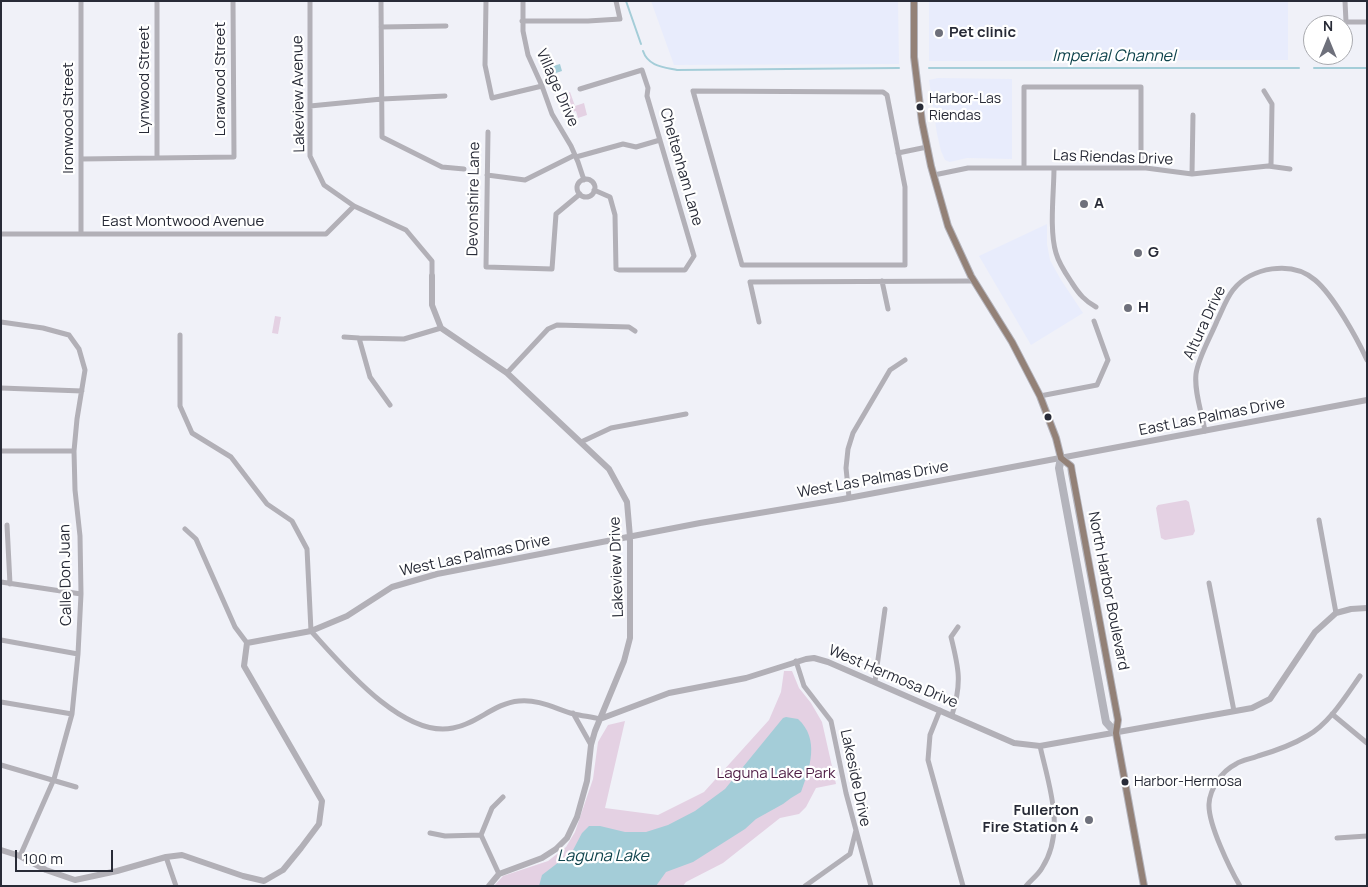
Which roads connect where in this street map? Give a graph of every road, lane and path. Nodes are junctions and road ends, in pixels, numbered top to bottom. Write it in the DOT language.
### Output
graph roads {
  1 [pos="82,1"];
  2 [pos="157,1"];
  3 [pos="233,1"];
  4 [pos="310,1"];
  5 [pos="381,1"];
  6 [pos="486,1"];
  7 [pos="523,1"];
  8 [pos="616,1"];
  9 [pos="914,1"];
  10 [pos="1345,1"];
  11 [pos="522,21"];
  12 [pos="1367,22"];
  13 [pos="446,26"];
  14 [pos="381,27"];
  15 [pos="542,86"];
  16 [pos="580,89"];
  17 [pos="1264,92"];
  18 [pos="445,96"];
  19 [pos="382,99"];
  20 [pos="310,106"];
  21 [pos="1193,115"];
  22 [pos="488,132"];
  23 [pos="660,140"];
  24 [pos="927,147"];
  25 [pos="898,153"];
  26 [pos="575,156"];
  27 [pos="81,158"];
  28 [pos="158,158"];
  29 [pos="1271,166"];
  30 [pos="1024,168"];
  31 [pos="1054,168"];
  32 [pos="1141,168"];
  33 [pos="464,169"];
  34 [pos="1290,169"];
  35 [pos="1192,174"];
  36 [pos="487,175"];
  37 [pos="934,175"];
  38 [pos="584,180"];
  39 [pos="594,190"];
  40 [pos="580,194"];
  41 [pos="354,206"];
  42 [pos="1,234"];
  43 [pos="81,234"];
  44 [pos="432,276"];
  45 [pos="882,281"];
  46 [pos="974,281"];
  47 [pos="1096,307"];
  48 [pos="888,309"];
  49 [pos="1094,321"];
  50 [pos="1,322"];
  51 [pos="759,322"];
  52 [pos="441,328"];
  53 [pos="636,331"];
  54 [pos="180,335"];
  55 [pos="344,337"];
  56 [pos="359,338"];
  57 [pos="906,360"];
  58 [pos="1367,360"];
  59 [pos="508,373"];
  60 [pos="1,388"];
  61 [pos="82,391"];
  62 [pos="1040,396"];
  63 [pos="1367,400"];
  64 [pos="390,405"];
  65 [pos="686,414"];
  66 [pos="1205,431"];
  67 [pos="581,442"];
  68 [pos="74,450"];
  69 [pos="1,451"];
  70 [pos="1061,458"];
  71 [pos="849,497"];
  72 [pos="1319,520"];
  73 [pos="7,525"];
  74 [pos="185,530"];
  75 [pos="630,537"];
  76 [pos="1,582"];
  77 [pos="1209,583"];
  78 [pos="10,584"];
  79 [pos="81,594"];
  80 [pos="1367,608"];
  81 [pos="885,609"];
  82 [pos="1336,613"];
  83 [pos="958,626"];
  84 [pos="311,631"];
  85 [pos="1,640"];
  86 [pos="247,643"];
  87 [pos="78,654"];
  88 [pos="796,661"];
  89 [pos="1360,676"];
  90 [pos="875,681"];
  91 [pos="1,702"];
  92 [pos="940,710"];
  93 [pos="1234,711"];
  94 [pos="72,714"];
  95 [pos="573,714"];
  96 [pos="1332,714"];
  97 [pos="952,715"];
  98 [pos="600,718"];
  99 [pos="1116,733"];
  100 [pos="1367,743"];
  101 [pos="591,745"];
  102 [pos="1040,746"];
  103 [pos="1,765"];
  104 [pos="54,779"];
  105 [pos="76,787"];
  106 [pos="503,797"];
  107 [pos="856,830"];
  108 [pos="430,833"];
  109 [pos="481,835"];
  110 [pos="1367,836"];
  111 [pos="1337,838"];
  112 [pos="1,850"];
  113 [pos="20,856"];
  114 [pos="166,857"];
  115 [pos="499,874"];
  116 [pos="75,883"];
  117 [pos="265,883"];
  118 [pos="176,886"];
  119 [pos="489,886"];
  120 [pos="805,886"];
  121 [pos="871,886"];
  122 [pos="964,886"];
  123 [pos="1026,886"];
  124 [pos="1144,886"];
  125 [pos="1240,886"];
  1 -- 27 [label="street, Ironwood Street"];
  2 -- 28 [label="street, Lynwood Street"];
  3 -- 28 [label="street, Lorawood Street"];
  4 -- 20 [label="street, Lakeview Avenue"];
  5 -- 14 [label="street"];
  6 -- 15 [label="street"];
  7 -- 11 [label="street, Village Drive"];
  8 -- 11 [label="street"];
  9 -- 24 [label="main road"];
  10 -- 12 [label="street"];
  11 -- 15 [label="street, Village Drive"];
  13 -- 14 [label="street"];
  14 -- 19 [label="street"];
  15 -- 26 [label="street, Village Drive"];
  16 -- 23 [label="street, Cheltenham Lane"];
  17 -- 29 [label="street"];
  18 -- 19 [label="street"];
  19 -- 20 [label="street"];
  19 -- 33 [label="street"];
  20 -- 41 [label="street, Lakeview Avenue"];
  21 -- 35 [label="street"];
  22 -- 36 [label="street, Devonshire Lane"];
  23 -- 26 [label="street"];
  23 -- 39 [label="street, Cheltenham Lane"];
  24 -- 25 [label="street"];
  24 -- 37 [label="main road"];
  25 -- 25 [label="street"];
  26 -- 36 [label="street"];
  26 -- 38 [label="street, Village Drive"];
  27 -- 28 [label="street"];
  27 -- 43 [label="street, Ironwood Street"];
  29 -- 34 [label="street, Las Riendas Drive"];
  29 -- 35 [label="street, Las Riendas Drive"];
  30 -- 31 [label="street, Las Riendas Drive"];
  30 -- 32 [label="street"];
  30 -- 37 [label="street, Las Riendas Drive"];
  31 -- 32 [label="street, Las Riendas Drive"];
  31 -- 47 [label="street"];
  32 -- 35 [label="street, Las Riendas Drive"];
  36 -- 40 [label="street, Devonshire Lane"];
  37 -- 46 [label="main road, North Harbor Boulevard"];
  38 -- 39 [label="street"];
  38 -- 40 [label="street"];
  39 -- 40 [label="street"];
  41 -- 43 [label="street, East Montwood Avenue"];
  41 -- 44 [label="street, Lakeview Avenue"];
  42 -- 43 [label="street, East Montwood Avenue"];
  44 -- 52 [label="street"];
  45 -- 46 [label="street"];
  45 -- 48 [label="street"];
  45 -- 51 [label="street"];
  46 -- 62 [label="main road, North Harbor Boulevard"];
  49 -- 62 [label="street"];
  50 -- 61 [label="street, Calle Don Juan"];
  52 -- 56 [label="street"];
  52 -- 59 [label="street, Lakeview Drive"];
  53 -- 59 [label="street"];
  54 -- 84 [label="street"];
  55 -- 56 [label="street"];
  56 -- 64 [label="street"];
  57 -- 71 [label="street"];
  58 -- 66 [label="street, Altura Drive"];
  59 -- 67 [label="street, Lakeview Drive"];
  60 -- 61 [label="street"];
  61 -- 68 [label="street, Calle Don Juan"];
  62 -- 70 [label="main road, North Harbor Boulevard"];
  63 -- 66 [label="street, East Las Palmas Drive"];
  65 -- 67 [label="street"];
  66 -- 70 [label="street, East Las Palmas Drive"];
  67 -- 75 [label="street, Lakeview Drive"];
  68 -- 69 [label="street"];
  68 -- 79 [label="street, Calle Don Juan"];
  70 -- 71 [label="street, West Las Palmas Drive"];
  70 -- 99 [label="main road, North Harbor Boulevard"];
  70 -- 99 [label="main road, North Harbor Boulevard"];
  71 -- 75 [label="street, West Las Palmas Drive"];
  72 -- 82 [label="street"];
  73 -- 78 [label="street"];
  74 -- 86 [label="street"];
  75 -- 84 [label="street, West Las Palmas Drive"];
  75 -- 98 [label="street, Lakeview Drive"];
  76 -- 78 [label="street"];
  77 -- 93 [label="street"];
  78 -- 79 [label="street"];
  79 -- 87 [label="street, Calle Don Juan"];
  80 -- 82 [label="street"];
  81 -- 90 [label="street"];
  82 -- 93 [label="street, West Hermosa Drive"];
  83 -- 97 [label="street"];
  84 -- 86 [label="street, West Las Palmas Drive"];
  84 -- 95 [label="street, West Hermosa Drive"];
  85 -- 87 [label="street"];
  86 -- 117 [label="street"];
  87 -- 94 [label="street, Calle Don Juan"];
  88 -- 90 [label="street, West Hermosa Drive"];
  88 -- 98 [label="street, West Hermosa Drive"];
  88 -- 107 [label="street, Lakeside Drive"];
  89 -- 96 [label="street"];
  90 -- 92 [label="street, West Hermosa Drive"];
  91 -- 94 [label="street"];
  92 -- 97 [label="street, West Hermosa Drive"];
  92 -- 122 [label="street"];
  93 -- 99 [label="street, West Hermosa Drive"];
  94 -- 104 [label="street, Calle Don Juan"];
  95 -- 98 [label="street, West Hermosa Drive"];
  95 -- 101 [label="street"];
  96 -- 100 [label="street"];
  96 -- 125 [label="street"];
  97 -- 102 [label="street, West Hermosa Drive"];
  98 -- 101 [label="street, Lakeview Drive"];
  99 -- 102 [label="street, West Hermosa Drive"];
  99 -- 124 [label="main road, North Harbor Boulevard"];
  101 -- 115 [label="street, Lakeview Drive"];
  102 -- 123 [label="street"];
  103 -- 104 [label="street"];
  104 -- 105 [label="street"];
  104 -- 113 [label="street, Calle Don Juan"];
  106 -- 109 [label="street"];
  107 -- 120 [label="street, Lakeside Drive"];
  107 -- 121 [label="street"];
  108 -- 109 [label="street"];
  109 -- 115 [label="street"];
  110 -- 111 [label="street"];
  112 -- 113 [label="street"];
  113 -- 116 [label="street"];
  114 -- 116 [label="street"];
  114 -- 117 [label="street"];
  114 -- 118 [label="street"];
  115 -- 119 [label="street, Lakeview Drive"];
}
